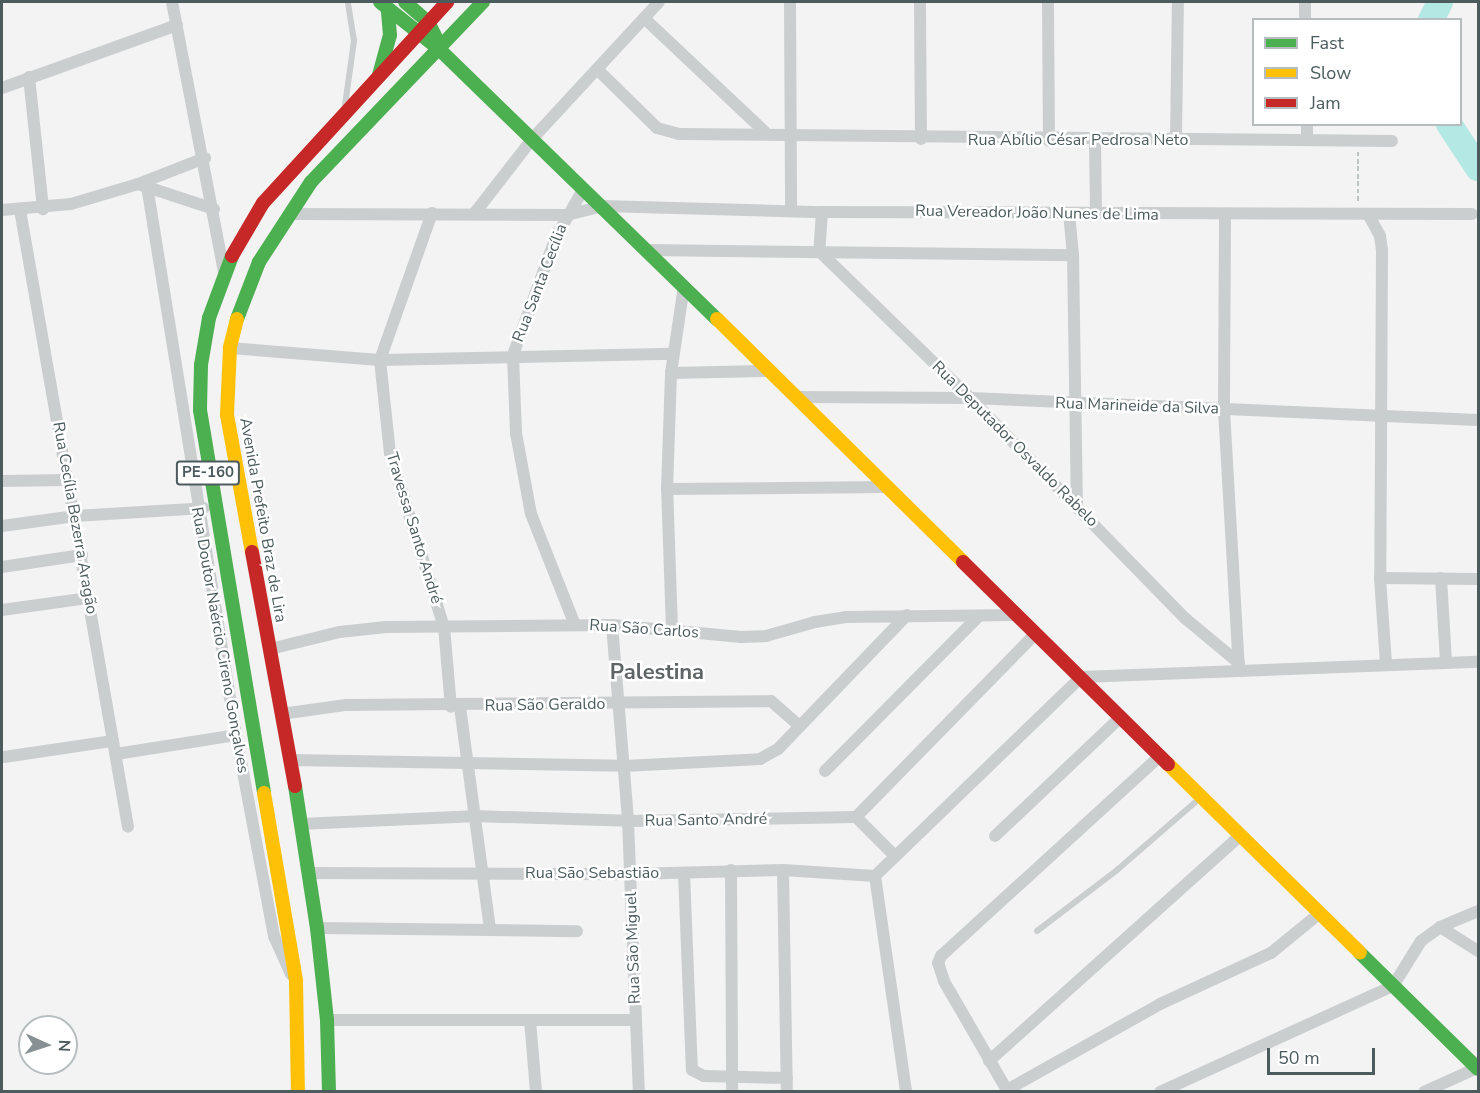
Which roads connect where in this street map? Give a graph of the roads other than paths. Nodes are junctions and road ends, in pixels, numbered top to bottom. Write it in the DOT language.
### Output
graph roads {
  1 [pos="172,2"];
  2 [pos="348,2"];
  3 [pos="405,2"];
  4 [pos="447,2"];
  5 [pos="483,2"];
  6 [pos="659,2"];
  7 [pos="790,2"];
  8 [pos="920,2"];
  9 [pos="1048,2"];
  10 [pos="1178,2"];
  11 [pos="1305,2"];
  12 [pos="384,6"];
  13 [pos="644,18"];
  14 [pos="1305,18"];
  15 [pos="428,22"];
  16 [pos="177,25"];
  17 [pos="418,36"];
  18 [pos="439,49"];
  19 [pos="597,69"];
  20 [pos="29,77"];
  21 [pos="378,79"];
  22 [pos="2,88"];
  23 [pos="342,117"];
  24 [pos="1307,126"];
  25 [pos="765,132"];
  26 [pos="789,135"];
  27 [pos="533,138"];
  28 [pos="921,139"];
  29 [pos="1095,140"];
  30 [pos="1176,140"];
  31 [pos="1307,140"];
  32 [pos="1049,141"];
  33 [pos="1392,141"];
  34 [pos="205,158"];
  35 [pos="143,185"];
  36 [pos="584,188"];
  37 [pos="602,206"];
  38 [pos="43,209"];
  39 [pos="214,209"];
  40 [pos="2,210"];
  41 [pos="20,210"];
  42 [pos="791,211"];
  43 [pos="822,212"];
  44 [pos="289,213"];
  45 [pos="432,213"];
  46 [pos="1069,213"];
  47 [pos="1096,213"];
  48 [pos="1363,213"];
  49 [pos="474,214"];
  50 [pos="567,214"];
  51 [pos="1472,214"];
  52 [pos="1225,215"];
  53 [pos="646,250"];
  54 [pos="819,251"];
  55 [pos="1073,255"];
  56 [pos="224,274"];
  57 [pos="684,286"];
  58 [pos="230,348"];
  59 [pos="673,354"];
  60 [pos="513,355"];
  61 [pos="380,360"];
  62 [pos="769,371"];
  63 [pos="671,373"];
  64 [pos="796,397"];
  65 [pos="970,398"];
  66 [pos="1075,404"];
  67 [pos="1224,410"];
  68 [pos="1381,418"];
  69 [pos="1479,420"];
  70 [pos="2,479"];
  71 [pos="69,480"];
  72 [pos="887,487"];
  73 [pos="667,489"];
  74 [pos="1077,506"];
  75 [pos="214,508"];
  76 [pos="196,509"];
  77 [pos="75,516"];
  78 [pos="2,526"];
  79 [pos="82,555"];
  80 [pos="2,567"];
  81 [pos="1380,578"];
  82 [pos="1440,578"];
  83 [pos="1479,579"];
  84 [pos="89,598"];
  85 [pos="2,610"];
  86 [pos="908,615"];
  87 [pos="1017,615"];
  88 [pos="978,617"];
  89 [pos="574,625"];
  90 [pos="612,625"];
  91 [pos="444,627"];
  92 [pos="672,629"];
  93 [pos="1036,633"];
  94 [pos="270,649"];
  95 [pos="1479,662"];
  96 [pos="1446,663"];
  97 [pos="1386,664"];
  98 [pos="1239,667"];
  99 [pos="1080,678"];
  100 [pos="616,704"];
  101 [pos="455,707"];
  102 [pos="281,714"];
  103 [pos="1121,717"];
  104 [pos="801,726"];
  105 [pos="236,735"];
  106 [pos="114,747"];
  107 [pos="1160,756"];
  108 [pos="4,757"];
  109 [pos="291,760"];
  110 [pos="465,760"];
  111 [pos="624,766"];
  112 [pos="825,771"];
  113 [pos="1202,797"];
  114 [pos="473,816"];
  115 [pos="856,817"];
  116 [pos="628,822"];
  117 [pos="300,824"];
  118 [pos="128,827"];
  119 [pos="1241,835"];
  120 [pos="995,836"];
  121 [pos="895,856"];
  122 [pos="731,870"];
  123 [pos="783,870"];
  124 [pos="482,872"];
  125 [pos="308,873"];
  126 [pos="684,873"];
  127 [pos="631,874"];
  128 [pos="875,876"];
  129 [pos="1479,911"];
  130 [pos="1320,914"];
  131 [pos="1440,927"];
  132 [pos="317,928"];
  133 [pos="490,930"];
  134 [pos="578,931"];
  135 [pos="1037,931"];
  136 [pos="1479,951"];
  137 [pos="296,981"];
  138 [pos="1394,986"];
  139 [pos="327,1020"];
  140 [pos="530,1020"];
  141 [pos="636,1020"];
  142 [pos="989,1061"];
  143 [pos="1478,1069"];
  144 [pos="732,1077"];
  145 [pos="787,1078"];
  146 [pos="1007,1091"];
  147 [pos="298,1092"];
  148 [pos="329,1092"];
  149 [pos="536,1092"];
  150 [pos="639,1092"];
  151 [pos="732,1092"];
  152 [pos="787,1092"];
  153 [pos="906,1092"];
  154 [pos="1160,1092"];
  155 [pos="1424,1092"];
  1 -- 16 [label="street"];
  2 -- 23 [label="lane"];
  3 -- 15 [label="main road"];
  4 -- 15 [label="main road, PE-160"];
  5 -- 18 [label="main road, Avenida Prefeito Braz de Lira / PE-160"];
  6 -- 13 [label="street"];
  7 -- 26 [label="street"];
  8 -- 28 [label="street"];
  9 -- 32 [label="street"];
  10 -- 30 [label="street"];
  11 -- 14 [label="street"];
  12 -- 17 [label="main road"];
  12 -- 21 [label="main road"];
  13 -- 19 [label="street"];
  13 -- 25 [label="street"];
  15 -- 17 [label="main road, PE-160"];
  15 -- 18 [label="main road"];
  16 -- 20 [label="street"];
  16 -- 34 [label="street"];
  17 -- 18 [label="main road"];
  17 -- 21 [label="main road, PE-160"];
  18 -- 27 [label="main road"];
  18 -- 44 [label="main road, Avenida Prefeito Braz de Lira / PE-160"];
  19 -- 25 [label="street, Rua Abílio César Pedrosa Neto"];
  19 -- 27 [label="street"];
  20 -- 22 [label="street"];
  20 -- 38 [label="street"];
  21 -- 23 [label="main road, PE-160"];
  23 -- 56 [label="main road, PE-160"];
  24 -- 31 [label="street"];
  25 -- 26 [label="street, Rua Abílio César Pedrosa Neto"];
  26 -- 28 [label="street, Rua Abílio César Pedrosa Neto"];
  26 -- 42 [label="street"];
  27 -- 36 [label="main road"];
  27 -- 49 [label="street"];
  28 -- 32 [label="street, Rua Abílio César Pedrosa Neto"];
  29 -- 30 [label="street, Rua Abílio César Pedrosa Neto"];
  29 -- 32 [label="street, Rua Abílio César Pedrosa Neto"];
  29 -- 47 [label="street"];
  30 -- 31 [label="street, Rua Abílio César Pedrosa Neto"];
  31 -- 33 [label="street, Rua Abílio César Pedrosa Neto"];
  34 -- 35 [label="street"];
  34 -- 39 [label="street"];
  35 -- 38 [label="street"];
  35 -- 39 [label="street"];
  35 -- 76 [label="street, Rua Doutor Naércio Cireno Gonçalves"];
  36 -- 37 [label="main road"];
  36 -- 50 [label="street, Rua Santa Cecília"];
  37 -- 42 [label="street, Rua Vereador João Nunes de Lima"];
  37 -- 50 [label="street, Rua Vereador João Nunes de Lima"];
  37 -- 53 [label="main road"];
  38 -- 41 [label="street"];
  39 -- 56 [label="street"];
  40 -- 41 [label="street"];
  41 -- 71 [label="street, Rua Cecília Bezerra Aragão"];
  42 -- 43 [label="street, Rua Vereador João Nunes de Lima"];
  43 -- 46 [label="street, Rua Vereador João Nunes de Lima"];
  43 -- 54 [label="street"];
  44 -- 45 [label="street, Rua Vereador João Nunes de Lima"];
  44 -- 58 [label="main road, Avenida Prefeito Braz de Lira / PE-160"];
  45 -- 49 [label="street, Rua Vereador João Nunes de Lima"];
  45 -- 61 [label="street, Travessa Santo André"];
  46 -- 47 [label="street, Rua Vereador João Nunes de Lima"];
  46 -- 55 [label="street"];
  47 -- 52 [label="street, Rua Vereador João Nunes de Lima"];
  48 -- 51 [label="street, Rua Vereador João Nunes de Lima"];
  48 -- 52 [label="street, Rua Vereador João Nunes de Lima"];
  48 -- 68 [label="street"];
  49 -- 50 [label="street, Rua Vereador João Nunes de Lima"];
  50 -- 60 [label="street, Rua Santa Cecília"];
  52 -- 67 [label="street"];
  53 -- 54 [label="street"];
  53 -- 57 [label="main road"];
  54 -- 55 [label="street"];
  54 -- 65 [label="street, Rua Deputador Osvaldo Rabelo"];
  55 -- 66 [label="street"];
  56 -- 75 [label="main road, PE-160"];
  57 -- 59 [label="street"];
  57 -- 62 [label="main road"];
  58 -- 61 [label="street"];
  58 -- 94 [label="main road, Avenida Prefeito Braz de Lira / PE-160"];
  59 -- 60 [label="street"];
  59 -- 63 [label="street"];
  60 -- 61 [label="street"];
  60 -- 89 [label="street, Rua Santa Cecília"];
  61 -- 91 [label="street, Travessa Santo André"];
  62 -- 63 [label="street"];
  62 -- 64 [label="main road"];
  63 -- 73 [label="street"];
  64 -- 65 [label="street, Rua Marineide da Silva"];
  64 -- 72 [label="main road"];
  65 -- 66 [label="street, Rua Marineide da Silva"];
  65 -- 74 [label="street, Rua Deputador Osvaldo Rabelo"];
  66 -- 67 [label="street, Rua Marineide da Silva"];
  66 -- 74 [label="street"];
  67 -- 68 [label="street, Rua Marineide da Silva"];
  67 -- 98 [label="street"];
  68 -- 69 [label="street, Rua Marineide da Silva"];
  68 -- 81 [label="street"];
  70 -- 71 [label="street"];
  71 -- 77 [label="street, Rua Cecília Bezerra Aragão"];
  72 -- 73 [label="street"];
  72 -- 87 [label="main road"];
  73 -- 92 [label="street"];
  74 -- 98 [label="street, Rua Deputador Osvaldo Rabelo"];
  75 -- 76 [label="street"];
  75 -- 137 [label="main road, PE-160"];
  76 -- 77 [label="street"];
  76 -- 105 [label="street, Rua Doutor Naércio Cireno Gonçalves"];
  77 -- 78 [label="street"];
  77 -- 79 [label="street, Rua Cecília Bezerra Aragão"];
  79 -- 80 [label="street"];
  79 -- 84 [label="street, Rua Cecília Bezerra Aragão"];
  81 -- 82 [label="street"];
  81 -- 97 [label="street"];
  82 -- 83 [label="street"];
  82 -- 96 [label="street"];
  84 -- 85 [label="street"];
  84 -- 106 [label="street, Rua Cecília Bezerra Aragão"];
  86 -- 88 [label="street, Rua São Carlos"];
  86 -- 92 [label="street, Rua São Carlos"];
  86 -- 104 [label="street"];
  87 -- 88 [label="street, Rua São Carlos"];
  87 -- 93 [label="main road"];
  88 -- 112 [label="street"];
  89 -- 90 [label="street, Rua São Carlos"];
  89 -- 91 [label="street, Rua São Carlos"];
  90 -- 92 [label="street, Rua São Carlos"];
  90 -- 100 [label="street, Rua São Miguel"];
  91 -- 94 [label="street, Rua São Carlos"];
  91 -- 101 [label="street, Travessa Santo André"];
  93 -- 99 [label="main road"];
  93 -- 115 [label="street"];
  94 -- 102 [label="main road, Avenida Prefeito Braz de Lira / PE-160"];
  95 -- 96 [label="street"];
  96 -- 97 [label="street"];
  97 -- 98 [label="street"];
  98 -- 99 [label="street"];
  99 -- 103 [label="main road"];
  99 -- 121 [label="street"];
  100 -- 101 [label="street, Rua São Geraldo"];
  100 -- 104 [label="street, Rua São Geraldo"];
  100 -- 111 [label="street, Rua São Miguel"];
  101 -- 102 [label="street, Rua São Geraldo"];
  101 -- 110 [label="street, Travessa Santo André"];
  102 -- 109 [label="main road, Avenida Prefeito Braz de Lira / PE-160"];
  103 -- 107 [label="main road"];
  103 -- 120 [label="street"];
  104 -- 111 [label="street"];
  105 -- 106 [label="street"];
  105 -- 137 [label="street, Rua Doutor Naércio Cireno Gonçalves"];
  106 -- 108 [label="street"];
  106 -- 118 [label="street, Rua Cecília Bezerra Aragão"];
  107 -- 113 [label="main road"];
  107 -- 142 [label="street"];
  109 -- 110 [label="street"];
  109 -- 117 [label="main road, Avenida Prefeito Braz de Lira / PE-160"];
  110 -- 111 [label="street"];
  110 -- 114 [label="street, Travessa Santo André"];
  111 -- 116 [label="street, Rua São Miguel"];
  113 -- 119 [label="main road"];
  113 -- 135 [label="lane"];
  114 -- 116 [label="street, Rua Santo André"];
  114 -- 117 [label="street, Rua Santo André"];
  114 -- 124 [label="street, Travessa Santo André"];
  115 -- 116 [label="street, Rua Santo André"];
  115 -- 121 [label="street"];
  116 -- 127 [label="street, Rua São Miguel"];
  117 -- 125 [label="main road, Avenida Prefeito Braz de Lira / PE-160"];
  119 -- 130 [label="main road"];
  119 -- 142 [label="street"];
  121 -- 128 [label="street"];
  122 -- 123 [label="street, Rua São Sebastião"];
  122 -- 126 [label="street, Rua São Sebastião"];
  122 -- 144 [label="street"];
  123 -- 128 [label="street, Rua São Sebastião"];
  123 -- 145 [label="street"];
  124 -- 125 [label="street, Rua São Sebastião"];
  124 -- 127 [label="street, Rua São Sebastião"];
  124 -- 133 [label="street, Travessa Santo André"];
  125 -- 132 [label="main road, Avenida Prefeito Braz de Lira / PE-160"];
  126 -- 127 [label="street, Rua São Sebastião"];
  126 -- 144 [label="street"];
  127 -- 141 [label="street, Rua São Miguel"];
  128 -- 153 [label="street"];
  129 -- 131 [label="street"];
  130 -- 138 [label="main road"];
  130 -- 146 [label="street"];
  131 -- 136 [label="street"];
  131 -- 138 [label="street"];
  132 -- 133 [label="street"];
  132 -- 139 [label="main road, Avenida Prefeito Braz de Lira / PE-160"];
  133 -- 134 [label="street"];
  137 -- 147 [label="main road, PE-160"];
  138 -- 143 [label="main road"];
  138 -- 154 [label="street"];
  139 -- 140 [label="street"];
  139 -- 148 [label="main road, PE-160"];
  140 -- 141 [label="street"];
  140 -- 149 [label="street"];
  141 -- 150 [label="street, Rua São Miguel"];
  142 -- 146 [label="street"];
  143 -- 155 [label="street"];
  144 -- 145 [label="street"];
  144 -- 151 [label="street"];
  145 -- 152 [label="street"];
}
